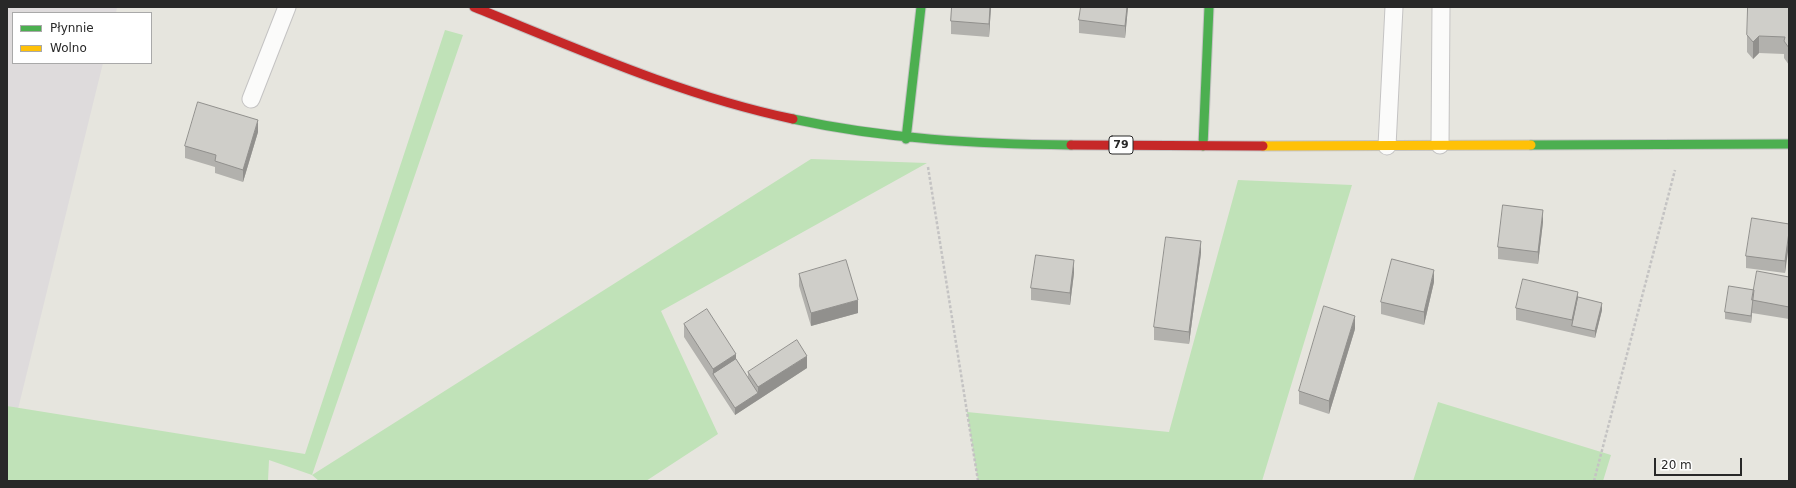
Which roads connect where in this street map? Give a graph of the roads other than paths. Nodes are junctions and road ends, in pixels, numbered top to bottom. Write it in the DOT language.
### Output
graph roads {
  1 [pos="287,7"];
  2 [pos="474,7"];
  3 [pos="921,7"];
  4 [pos="1210,7"];
  5 [pos="1394,7"];
  6 [pos="1441,7"];
  7 [pos="251,99"];
  8 [pos="906,139"];
  9 [pos="1789,144"];
  10 [pos="1203,146"];
  11 [pos="1387,146"];
  12 [pos="1440,146"];
  1 -- 7 [label="lane"];
  2 -- 8 [label="main road, 79"];
  3 -- 8 [label="main road"];
  4 -- 10 [label="main road"];
  5 -- 11 [label="lane"];
  6 -- 12 [label="lane"];
  8 -- 10 [label="main road, 79"];
  9 -- 12 [label="main road, 79"];
  10 -- 11 [label="main road, 79"];
  11 -- 12 [label="main road, 79"];
}
